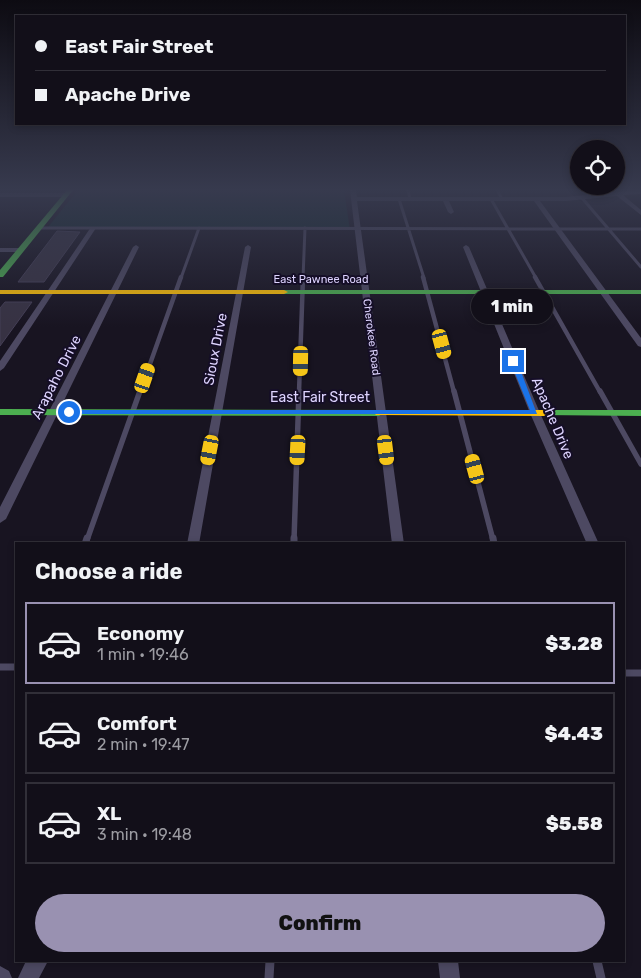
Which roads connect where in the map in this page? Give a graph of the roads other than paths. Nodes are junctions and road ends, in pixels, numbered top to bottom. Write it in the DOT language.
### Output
graph roads {
  1 [pos="33,236"];
  2 [pos="89,236"];
  3 [pos="195,236"];
  4 [pos="305,236"];
  5 [pos="359,236"];
  6 [pos="410,236"];
  7 [pos="512,236"];
  8 [pos="562,236"];
  9 [pos="614,236"];
  10 [pos="136,247"];
  11 [pos="248,247"];
  12 [pos="466,247"];
  13 [pos="0,250"];
  14 [pos="21,250"];
  15 [pos="641,267"];
  16 [pos="1,273"];
  17 [pos="0,292"];
  18 [pos="52,292"];
  19 [pos="114,292"];
  20 [pos="174,292"];
  21 [pos="240,292"];
  22 [pos="303,292"];
  23 [pos="366,292"];
  24 [pos="428,292"];
  25 [pos="485,292"];
  26 [pos="542,292"];
  27 [pos="604,292"];
  28 [pos="641,292"];
  29 [pos="641,344"];
  30 [pos="0,368"];
  31 [pos="0,412"];
  32 [pos="53,412"];
  33 [pos="133,412"];
  34 [pos="300,412"];
  35 [pos="381,412"];
  36 [pos="460,412"];
  37 [pos="535,412"];
  38 [pos="218,413"];
  39 [pos="612,413"];
  40 [pos="641,413"];
  41 [pos="641,464"];
  42 [pos="0,519"];
  43 [pos="86,542"];
  44 [pos="193,542"];
  45 [pos="294,542"];
  46 [pos="398,542"];
  47 [pos="493,542"];
  48 [pos="592,542"];
  49 [pos="0,667"];
  50 [pos="15,667"];
  51 [pos="625,673"];
  52 [pos="641,673"];
  53 [pos="37,962"];
  54 [pos="270,962"];
  55 [pos="448,962"];
  56 [pos="597,962"];
  57 [pos="28,978"];
  58 [pos="269,978"];
  59 [pos="450,978"];
  60 [pos="601,978"];
  1 -- 14 [label="street"];
  2 -- 18 [label="street"];
  3 -- 20 [label="lane"];
  4 -- 22 [label="lane"];
  5 -- 23 [label="street, Cherokee Road"];
  6 -- 24 [label="lane"];
  7 -- 26 [label="lane"];
  8 -- 27 [label="street"];
  9 -- 15 [label="lane"];
  10 -- 19 [label="street, Arapaho Drive"];
  11 -- 21 [label="street, Sioux Drive"];
  12 -- 25 [label="street, Apache Drive"];
  13 -- 14 [label="street"];
  14 -- 16 [label="street"];
  17 -- 18 [label="street, East Pawnee Road"];
  18 -- 19 [label="street, East Pawnee Road"];
  18 -- 30 [label="street"];
  19 -- 20 [label="street, East Pawnee Road"];
  19 -- 32 [label="street, Arapaho Drive"];
  20 -- 21 [label="street, East Pawnee Road"];
  20 -- 33 [label="lane"];
  21 -- 22 [label="street, East Pawnee Road"];
  21 -- 38 [label="street, Sioux Drive"];
  22 -- 23 [label="street, East Pawnee Road"];
  22 -- 34 [label="lane"];
  23 -- 24 [label="street, East Pawnee Road"];
  23 -- 35 [label="street, Cherokee Road"];
  24 -- 25 [label="street, East Pawnee Road"];
  24 -- 36 [label="lane"];
  25 -- 26 [label="street, East Pawnee Road"];
  25 -- 37 [label="street, Apache Drive"];
  26 -- 27 [label="street, East Pawnee Road"];
  26 -- 39 [label="lane"];
  27 -- 28 [label="street, East Pawnee Road"];
  27 -- 29 [label="street"];
  31 -- 32 [label="street, East Fair Street"];
  32 -- 33 [label="street, East Fair Street"];
  32 -- 42 [label="street, Arapaho Drive"];
  33 -- 38 [label="street, East Fair Street"];
  33 -- 43 [label="lane"];
  34 -- 35 [label="street, East Fair Street"];
  34 -- 38 [label="street, East Fair Street"];
  34 -- 45 [label="lane"];
  35 -- 36 [label="street, East Fair Street"];
  35 -- 46 [label="street, Cherokee Road"];
  36 -- 37 [label="street, East Fair Street"];
  36 -- 47 [label="lane"];
  37 -- 39 [label="street, East Fair Street"];
  37 -- 48 [label="street, Apache Drive"];
  38 -- 44 [label="street, Sioux Drive"];
  39 -- 40 [label="street, East Fair Street"];
  39 -- 41 [label="lane"];
  49 -- 50 [label="lane"];
  51 -- 52 [label="lane"];
  53 -- 57 [label="street"];
  54 -- 58 [label="lane"];
  55 -- 59 [label="street"];
  56 -- 60 [label="lane"];
}
